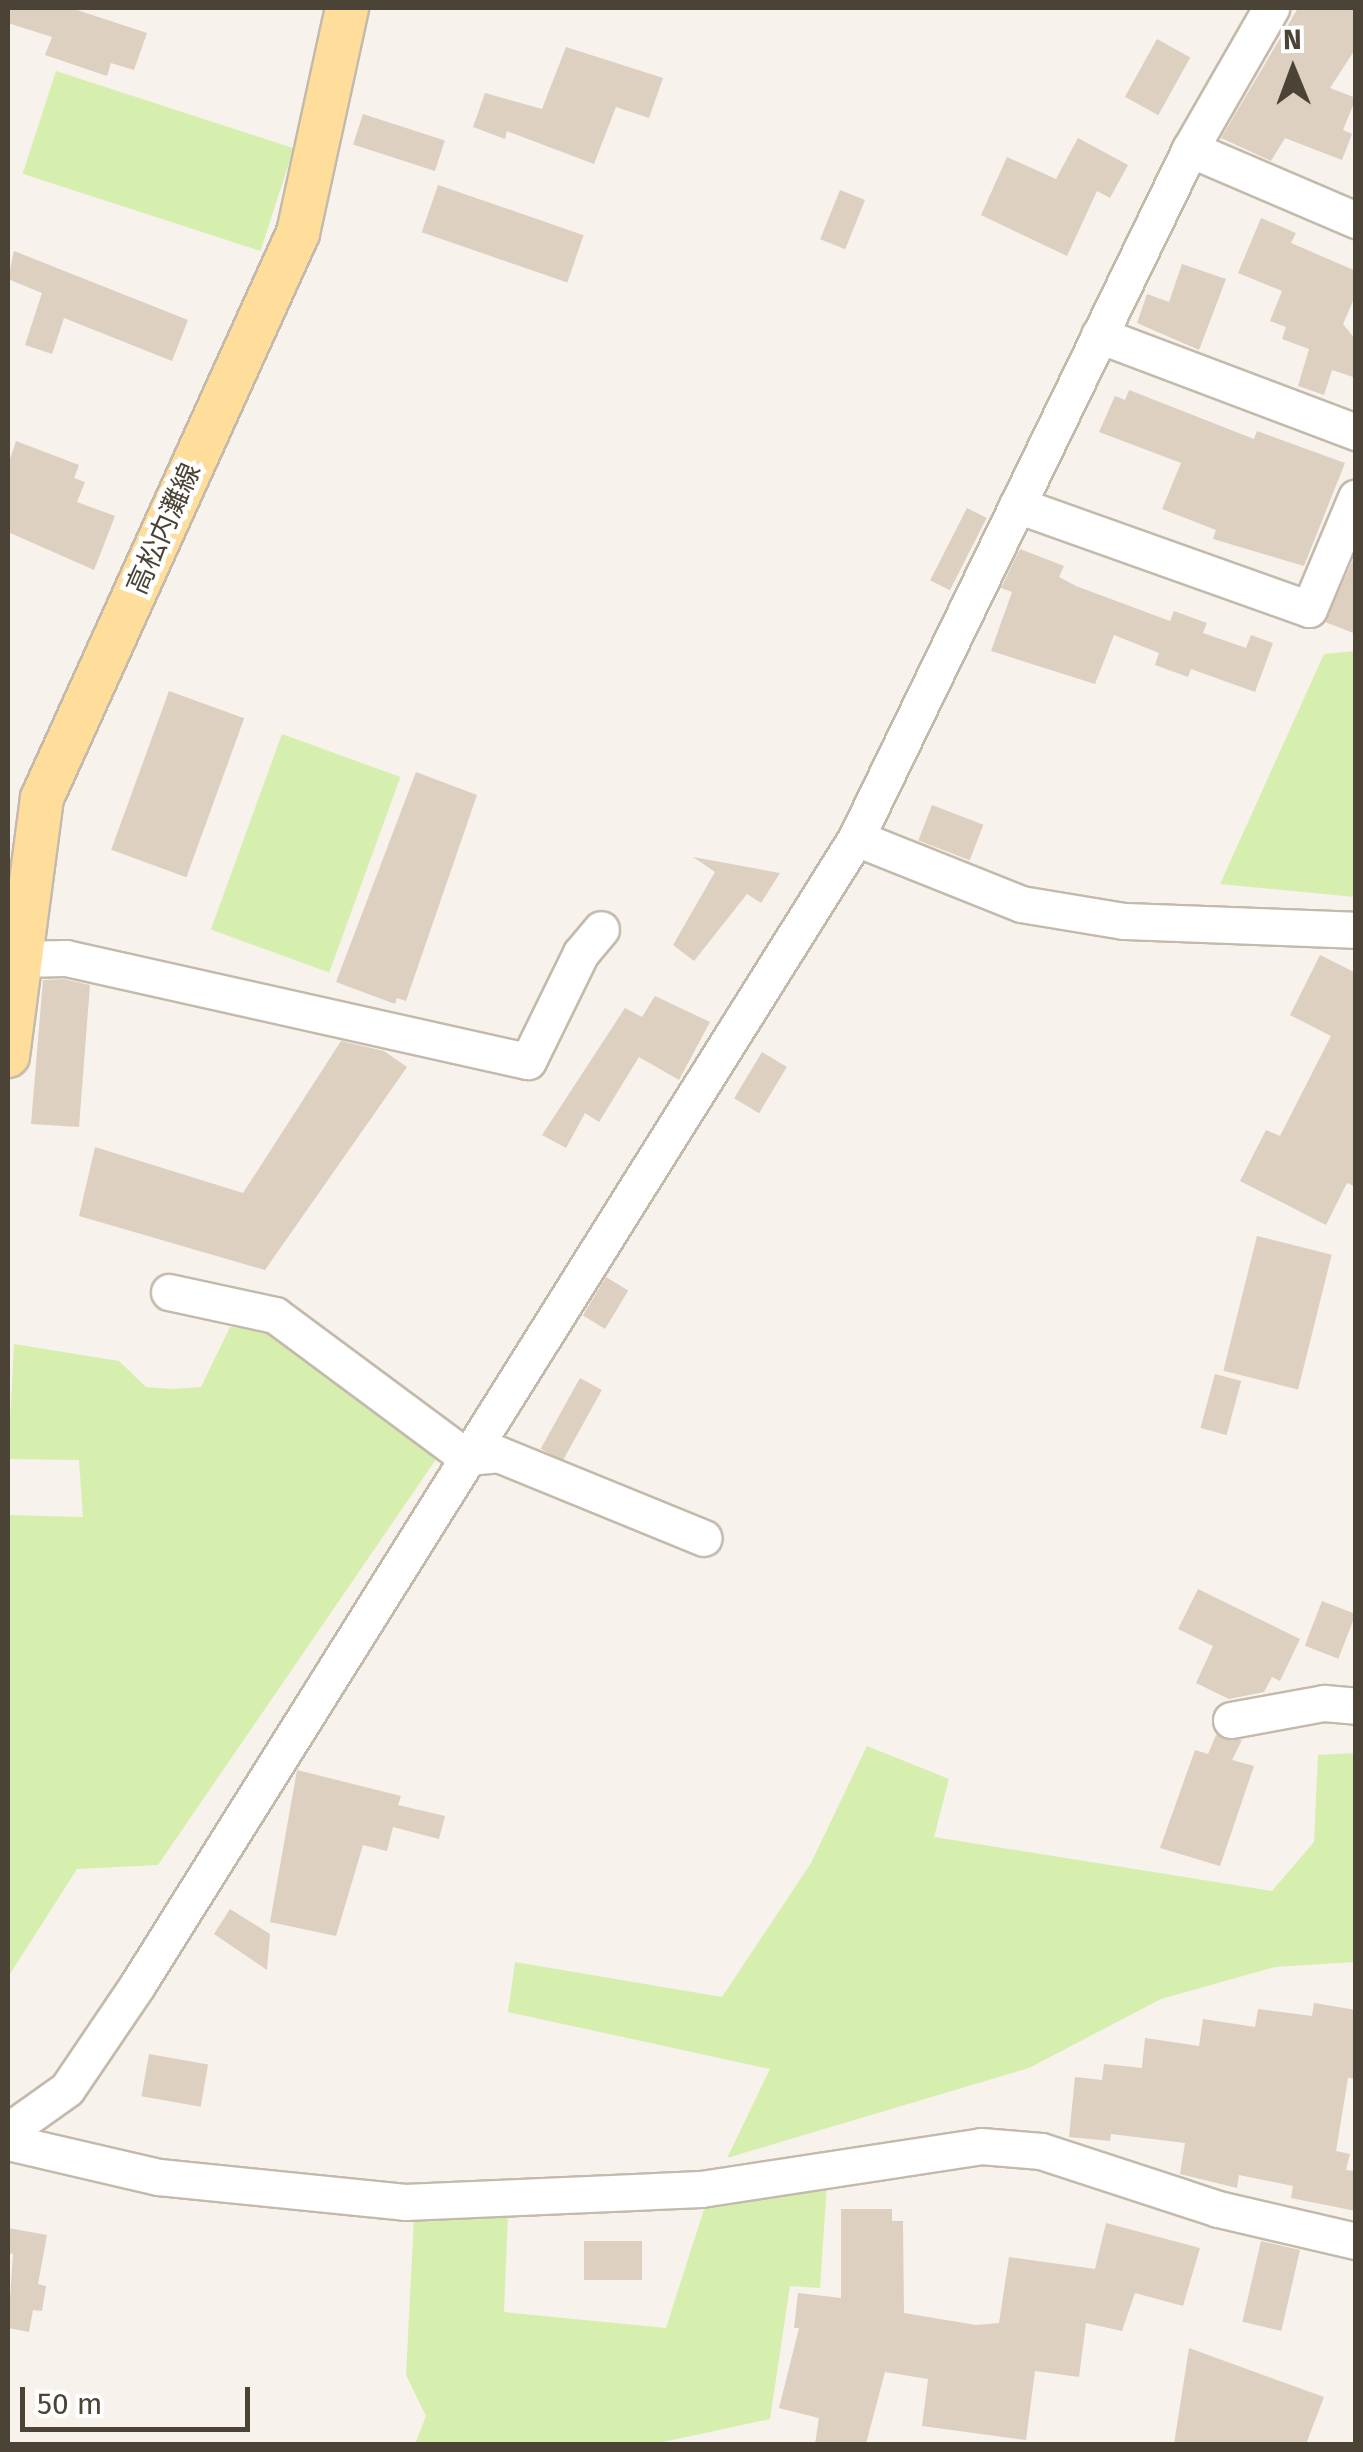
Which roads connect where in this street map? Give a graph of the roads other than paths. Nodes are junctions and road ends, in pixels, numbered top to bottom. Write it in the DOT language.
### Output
graph roads {
  1 [pos="347,8"];
  2 [pos="1271,8"];
  3 [pos="1190,149"];
  4 [pos="1356,220"];
  5 [pos="1100,335"];
  6 [pos="1356,432"];
  7 [pos="1356,496"];
  8 [pos="1017,505"];
  9 [pos="856,838"];
  10 [pos="602,929"];
  11 [pos="1356,930"];
  12 [pos="18,958"];
  13 [pos="8,1056"];
  14 [pos="170,1292"];
  15 [pos="466,1457"];
  16 [pos="704,1538"];
  17 [pos="1356,1706"];
  18 [pos="1231,1720"];
  19 [pos="8,2131"];
  20 [pos="8,2142"];
  21 [pos="1356,2241"];
  1 -- 12 [label="main road, 高松内灘線"];
  2 -- 3 [label="street"];
  3 -- 4 [label="street"];
  3 -- 5 [label="street"];
  5 -- 6 [label="street"];
  5 -- 8 [label="street"];
  7 -- 8 [label="street"];
  8 -- 9 [label="street"];
  9 -- 11 [label="street"];
  9 -- 15 [label="street"];
  10 -- 12 [label="street"];
  12 -- 13 [label="main road, 高松内灘線"];
  14 -- 15 [label="street"];
  15 -- 16 [label="street"];
  15 -- 19 [label="street"];
  17 -- 18 [label="street"];
  20 -- 21 [label="street"];
}
